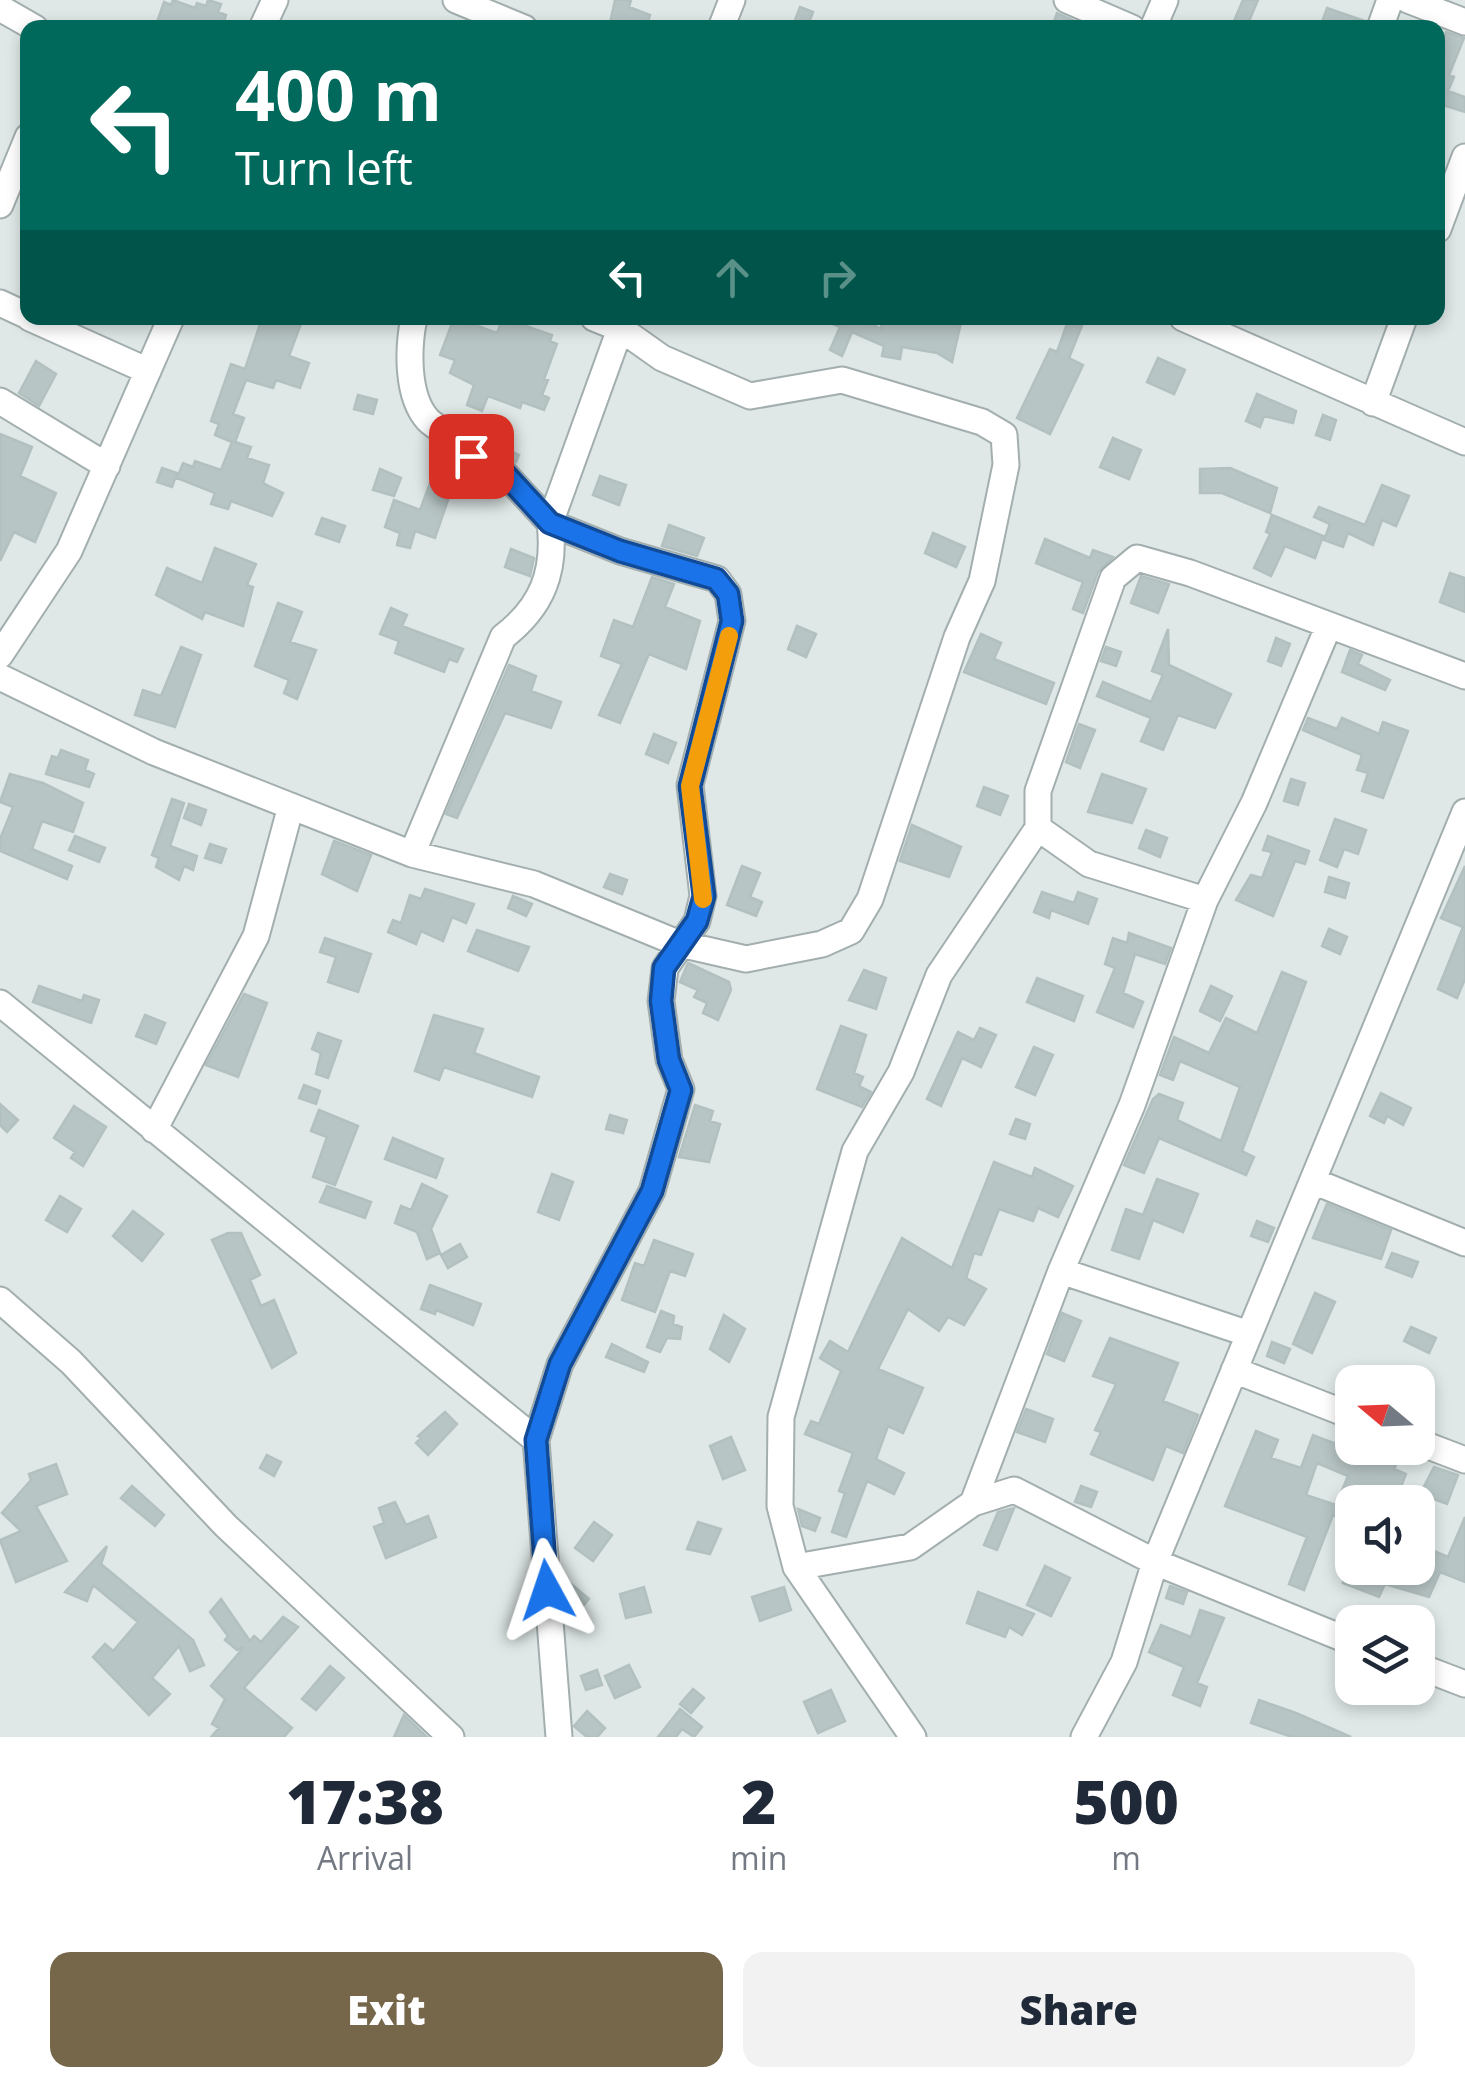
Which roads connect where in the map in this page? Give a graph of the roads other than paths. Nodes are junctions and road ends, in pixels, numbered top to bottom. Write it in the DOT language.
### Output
graph roads {
  1 [pos="456,0"];
  2 [pos="1067,0"];
  3 [pos="1408,0"];
  4 [pos="516,16"];
  5 [pos="1113,20"];
  6 [pos="1465,22"];
  7 [pos="20,156"];
  8 [pos="1465,157"];
  9 [pos="0,205"];
  10 [pos="1445,209"];
  11 [pos="47,325"];
  12 [pos="168,325"];
  13 [pos="413,325"];
  14 [pos="621,325"];
  15 [pos="624,325"];
  16 [pos="1199,325"];
  17 [pos="1401,325"];
  18 [pos="148,371"];
  19 [pos="0,401"];
  20 [pos="1372,403"];
  21 [pos="1465,442"];
  22 [pos="108,466"];
  23 [pos="550,523"];
  24 [pos="1328,625"];
  25 [pos="0,656"];
  26 [pos="1465,676"];
  27 [pos="0,677"];
  28 [pos="291,806"];
  29 [pos="1462,826"];
  30 [pos="1038,828"];
  31 [pos="412,854"];
  32 [pos="1205,900"];
  33 [pos="680,944"];
  34 [pos="0,1003"];
  35 [pos="154,1130"];
  36 [pos="1313,1180"];
  37 [pos="1465,1243"];
  38 [pos="1061,1271"];
  39 [pos="0,1300"];
  40 [pos="1249,1334"];
  41 [pos="1234,1370"];
  42 [pos="1335,1409"];
  43 [pos="536,1440"];
  44 [pos="1435,1449"];
  45 [pos="1465,1460"];
  46 [pos="974,1503"];
  47 [pos="1155,1562"];
  48 [pos="796,1567"];
  49 [pos="1335,1635"];
  50 [pos="1435,1673"];
  51 [pos="1465,1684"];
  52 [pos="445,1734"];
  53 [pos="559,1737"];
  54 [pos="913,1737"];
  55 [pos="1084,1737"];
  1 -- 4 [label="street"];
  2 -- 5 [label="street"];
  3 -- 6 [label="street"];
  7 -- 9 [label="street"];
  8 -- 10 [label="street"];
  11 -- 18 [label="street"];
  12 -- 18 [label="street"];
  13 -- 23 [label="street"];
  14 -- 23 [label="street"];
  15 -- 33 [label="street"];
  16 -- 20 [label="street"];
  17 -- 20 [label="street"];
  18 -- 22 [label="street"];
  19 -- 22 [label="street"];
  20 -- 21 [label="street"];
  22 -- 25 [label="street"];
  23 -- 31 [label="street"];
  23 -- 33 [label="street"];
  24 -- 26 [label="street"];
  24 -- 30 [label="street"];
  24 -- 32 [label="street"];
  27 -- 28 [label="street"];
  28 -- 31 [label="street"];
  28 -- 35 [label="street"];
  29 -- 36 [label="street"];
  30 -- 32 [label="street"];
  30 -- 48 [label="street"];
  31 -- 33 [label="street"];
  32 -- 38 [label="street"];
  33 -- 43 [label="street"];
  34 -- 35 [label="street"];
  35 -- 43 [label="street"];
  36 -- 37 [label="street"];
  36 -- 40 [label="street"];
  38 -- 40 [label="street"];
  38 -- 46 [label="street"];
  39 -- 52 [label="street"];
  40 -- 41 [label="street"];
  41 -- 42 [label="street"];
  41 -- 47 [label="street"];
  43 -- 53 [label="street"];
  44 -- 45 [label="street"];
  46 -- 47 [label="street"];
  46 -- 48 [label="street"];
  47 -- 49 [label="street"];
  47 -- 55 [label="street"];
  48 -- 54 [label="street"];
  50 -- 51 [label="street"];
}
